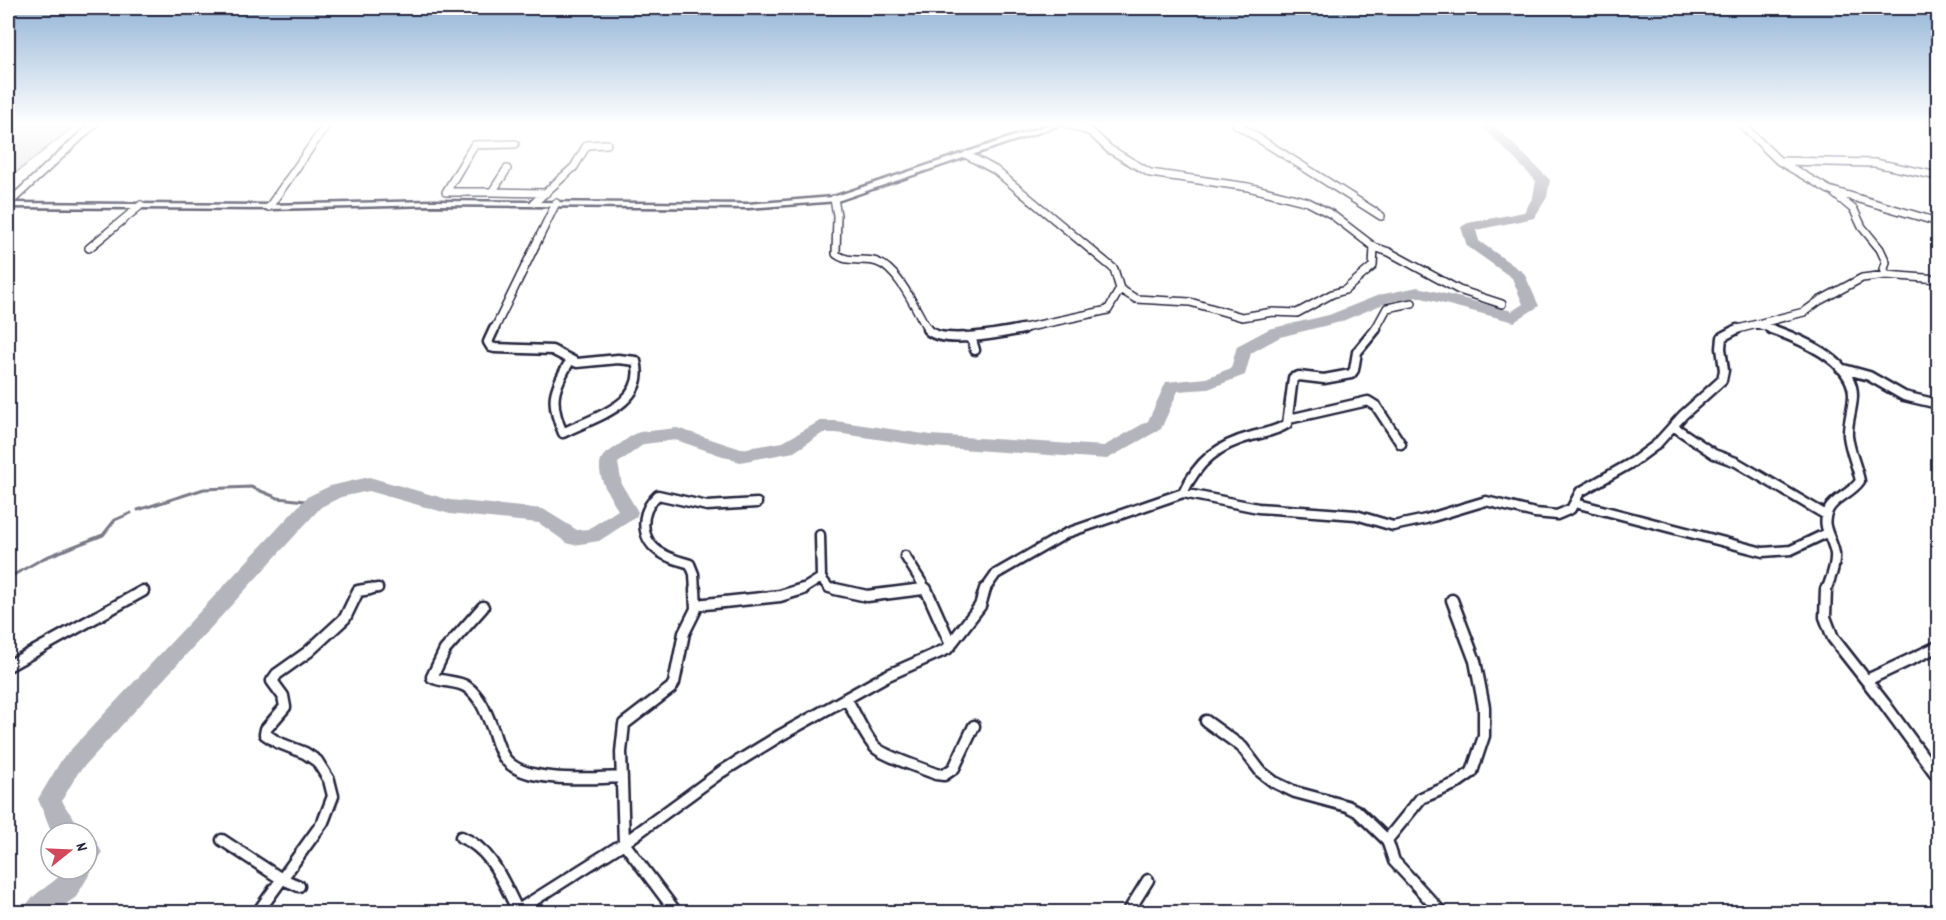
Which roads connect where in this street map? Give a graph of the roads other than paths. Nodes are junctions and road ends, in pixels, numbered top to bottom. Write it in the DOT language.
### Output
graph roads {
  1 [pos="48,167"];
  2 [pos="297,167"];
  3 [pos="461,167"];
  4 [pos="574,167"];
  5 [pos="931,167"];
  6 [pos="991,167"];
  7 [pos="1140,167"];
  8 [pos="1303,167"];
  9 [pos="1789,167"];
  10 [pos="1894,167"];
  11 [pos="507,169"];
  12 [pos="1938,176"];
  13 [pos="1829,190"];
  14 [pos="492,192"];
  15 [pos="546,192"];
  16 [pos="834,199"];
  17 [pos="534,203"];
  18 [pos="8,204"];
  19 [pos="556,204"];
  20 [pos="141,205"];
  21 [pos="269,207"];
  22 [pos="1380,216"];
  23 [pos="1938,222"];
  24 [pos="1374,247"];
  25 [pos="89,248"];
  26 [pos="1886,275"];
  27 [pos="1938,279"];
  28 [pos="1120,289"];
  29 [pos="1412,303"];
  30 [pos="1502,304"];
  31 [pos="1757,324"];
  32 [pos="967,337"];
  33 [pos="975,350"];
  34 [pos="570,361"];
  35 [pos="1840,368"];
  36 [pos="1938,404"];
  37 [pos="1289,419"];
  38 [pos="1673,426"];
  39 [pos="1401,444"];
  40 [pos="1183,493"];
  41 [pos="757,503"];
  42 [pos="1575,503"];
  43 [pos="1826,515"];
  44 [pos="1827,533"];
  45 [pos="820,535"];
  46 [pos="905,556"];
  47 [pos="821,578"];
  48 [pos="378,588"];
  49 [pos="924,589"];
  50 [pos="143,591"];
  51 [pos="1452,600"];
  52 [pos="696,605"];
  53 [pos="483,607"];
  54 [pos="951,645"];
  55 [pos="1935,648"];
  56 [pos="8,666"];
  57 [pos="1867,680"];
  58 [pos="847,700"];
  59 [pos="1206,721"];
  60 [pos="974,726"];
  61 [pos="622,777"];
  62 [pos="1938,777"];
  63 [pos="461,837"];
  64 [pos="222,840"];
  65 [pos="1387,840"];
  66 [pos="624,843"];
  67 [pos="280,878"];
  68 [pos="1148,880"];
  69 [pos="299,886"];
  70 [pos="258,912"];
  71 [pos="516,912"];
  72 [pos="675,912"];
  73 [pos="1128,912"];
  74 [pos="1441,912"];
  1 -- 18 [label="street"];
  2 -- 21 [label="street"];
  3 -- 14 [label="street"];
  4 -- 15 [label="street"];
  5 -- 16 [label="street"];
  6 -- 28 [label="street"];
  7 -- 24 [label="street"];
  8 -- 22 [label="street"];
  9 -- 13 [label="street"];
  10 -- 12 [label="street"];
  11 -- 14 [label="street"];
  13 -- 23 [label="street"];
  13 -- 26 [label="street"];
  14 -- 15 [label="street"];
  15 -- 17 [label="street"];
  16 -- 19 [label="street"];
  16 -- 32 [label="street"];
  17 -- 19 [label="street"];
  17 -- 21 [label="street"];
  18 -- 20 [label="street"];
  19 -- 34 [label="street"];
  20 -- 21 [label="street"];
  20 -- 25 [label="street"];
  24 -- 28 [label="street"];
  24 -- 30 [label="street"];
  26 -- 27 [label="street"];
  26 -- 31 [label="street"];
  28 -- 32 [label="street"];
  29 -- 37 [label="street"];
  31 -- 35 [label="street"];
  31 -- 38 [label="street"];
  32 -- 33 [label="street"];
  34 -- 34 [label="street"];
  35 -- 36 [label="street"];
  35 -- 43 [label="street"];
  37 -- 39 [label="street"];
  37 -- 40 [label="street"];
  38 -- 42 [label="street"];
  38 -- 43 [label="street"];
  40 -- 42 [label="street"];
  40 -- 54 [label="street"];
  41 -- 52 [label="street"];
  42 -- 44 [label="street"];
  43 -- 44 [label="street"];
  44 -- 57 [label="street"];
  45 -- 47 [label="street"];
  46 -- 49 [label="street"];
  47 -- 49 [label="street"];
  47 -- 52 [label="street"];
  48 -- 67 [label="street"];
  49 -- 54 [label="street"];
  50 -- 56 [label="street"];
  51 -- 65 [label="street"];
  52 -- 61 [label="street"];
  53 -- 61 [label="street"];
  54 -- 58 [label="street"];
  55 -- 57 [label="street"];
  57 -- 62 [label="street"];
  58 -- 60 [label="street"];
  58 -- 66 [label="street"];
  59 -- 65 [label="street"];
  61 -- 66 [label="street"];
  63 -- 71 [label="street"];
  64 -- 67 [label="street"];
  65 -- 74 [label="street"];
  66 -- 71 [label="street"];
  66 -- 72 [label="street"];
  67 -- 69 [label="street"];
  67 -- 70 [label="street"];
  68 -- 73 [label="street"];
}
